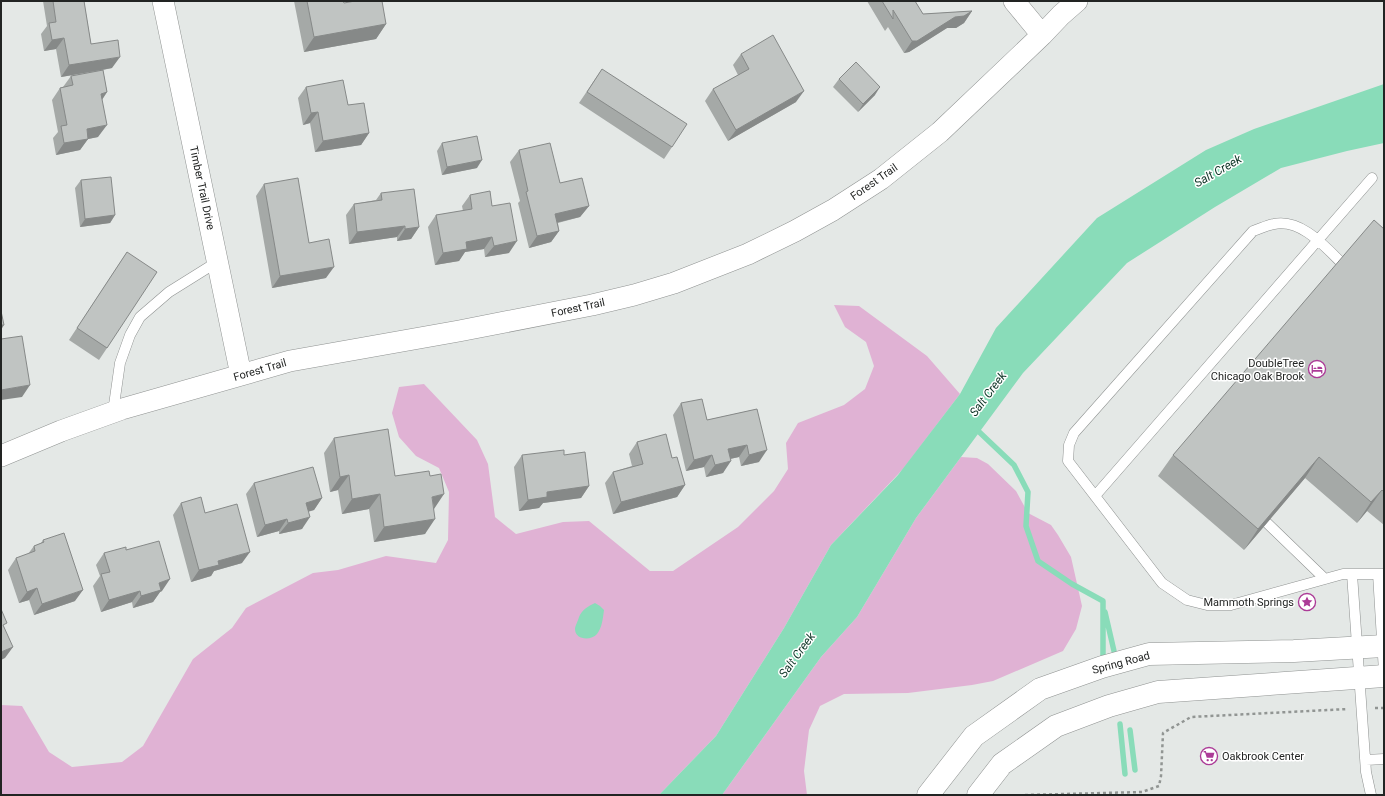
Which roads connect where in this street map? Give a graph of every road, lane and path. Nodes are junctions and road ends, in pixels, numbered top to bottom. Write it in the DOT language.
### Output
graph roads {
  1 [pos="163,1"];
  2 [pos="1014,1"];
  3 [pos="1077,1"];
  4 [pos="1042,35"];
  5 [pos="1372,178"];
  6 [pos="1318,241"];
  7 [pos="217,262"];
  8 [pos="1355,276"];
  9 [pos="241,375"];
  10 [pos="113,412"];
  11 [pos="1,456"];
  12 [pos="1095,496"];
  13 [pos="1267,522"];
  14 [pos="1352,574"];
  15 [pos="1381,574"];
  16 [pos="1325,579"];
  17 [pos="1383,646"];
  18 [pos="1358,647"];
  19 [pos="1384,672"];
  20 [pos="1384,676"];
  21 [pos="1360,677"];
  22 [pos="1362,708"];
  23 [pos="1384,708"];
  24 [pos="1384,759"];
  25 [pos="1366,760"];
  26 [pos="928,795"];
  27 [pos="978,795"];
  28 [pos="1025,795"];
  29 [pos="1371,795"];
  1 -- 7 [label="street, Timber Trail Drive"];
  2 -- 4 [label="street"];
  3 -- 4 [label="street, Forest Trail"];
  4 -- 9 [label="street, Forest Trail"];
  5 -- 6 [label="lane"];
  6 -- 8 [label="lane"];
  6 -- 12 [label="lane"];
  6 -- 12 [label="lane"];
  7 -- 9 [label="street, Timber Trail Drive"];
  7 -- 10 [label="lane"];
  9 -- 10 [label="street, Forest Trail"];
  10 -- 11 [label="street, Forest Trail"];
  12 -- 16 [label="lane"];
  13 -- 16 [label="lane"];
  14 -- 15 [label="lane"];
  14 -- 16 [label="lane"];
  14 -- 18 [label="lane"];
  15 -- 17 [label="lane"];
  17 -- 18 [label="street, Spring Road"];
  17 -- 19 [label="lane"];
  18 -- 21 [label="lane"];
  18 -- 26 [label="street, Spring Road"];
  20 -- 21 [label="street"];
  21 -- 22 [label="lane"];
  21 -- 27 [label="street"];
  22 -- 23 [label="path"];
  22 -- 25 [label="lane"];
  22 -- 28 [label="path"];
  24 -- 25 [label="lane"];
  25 -- 29 [label="lane"];
}
